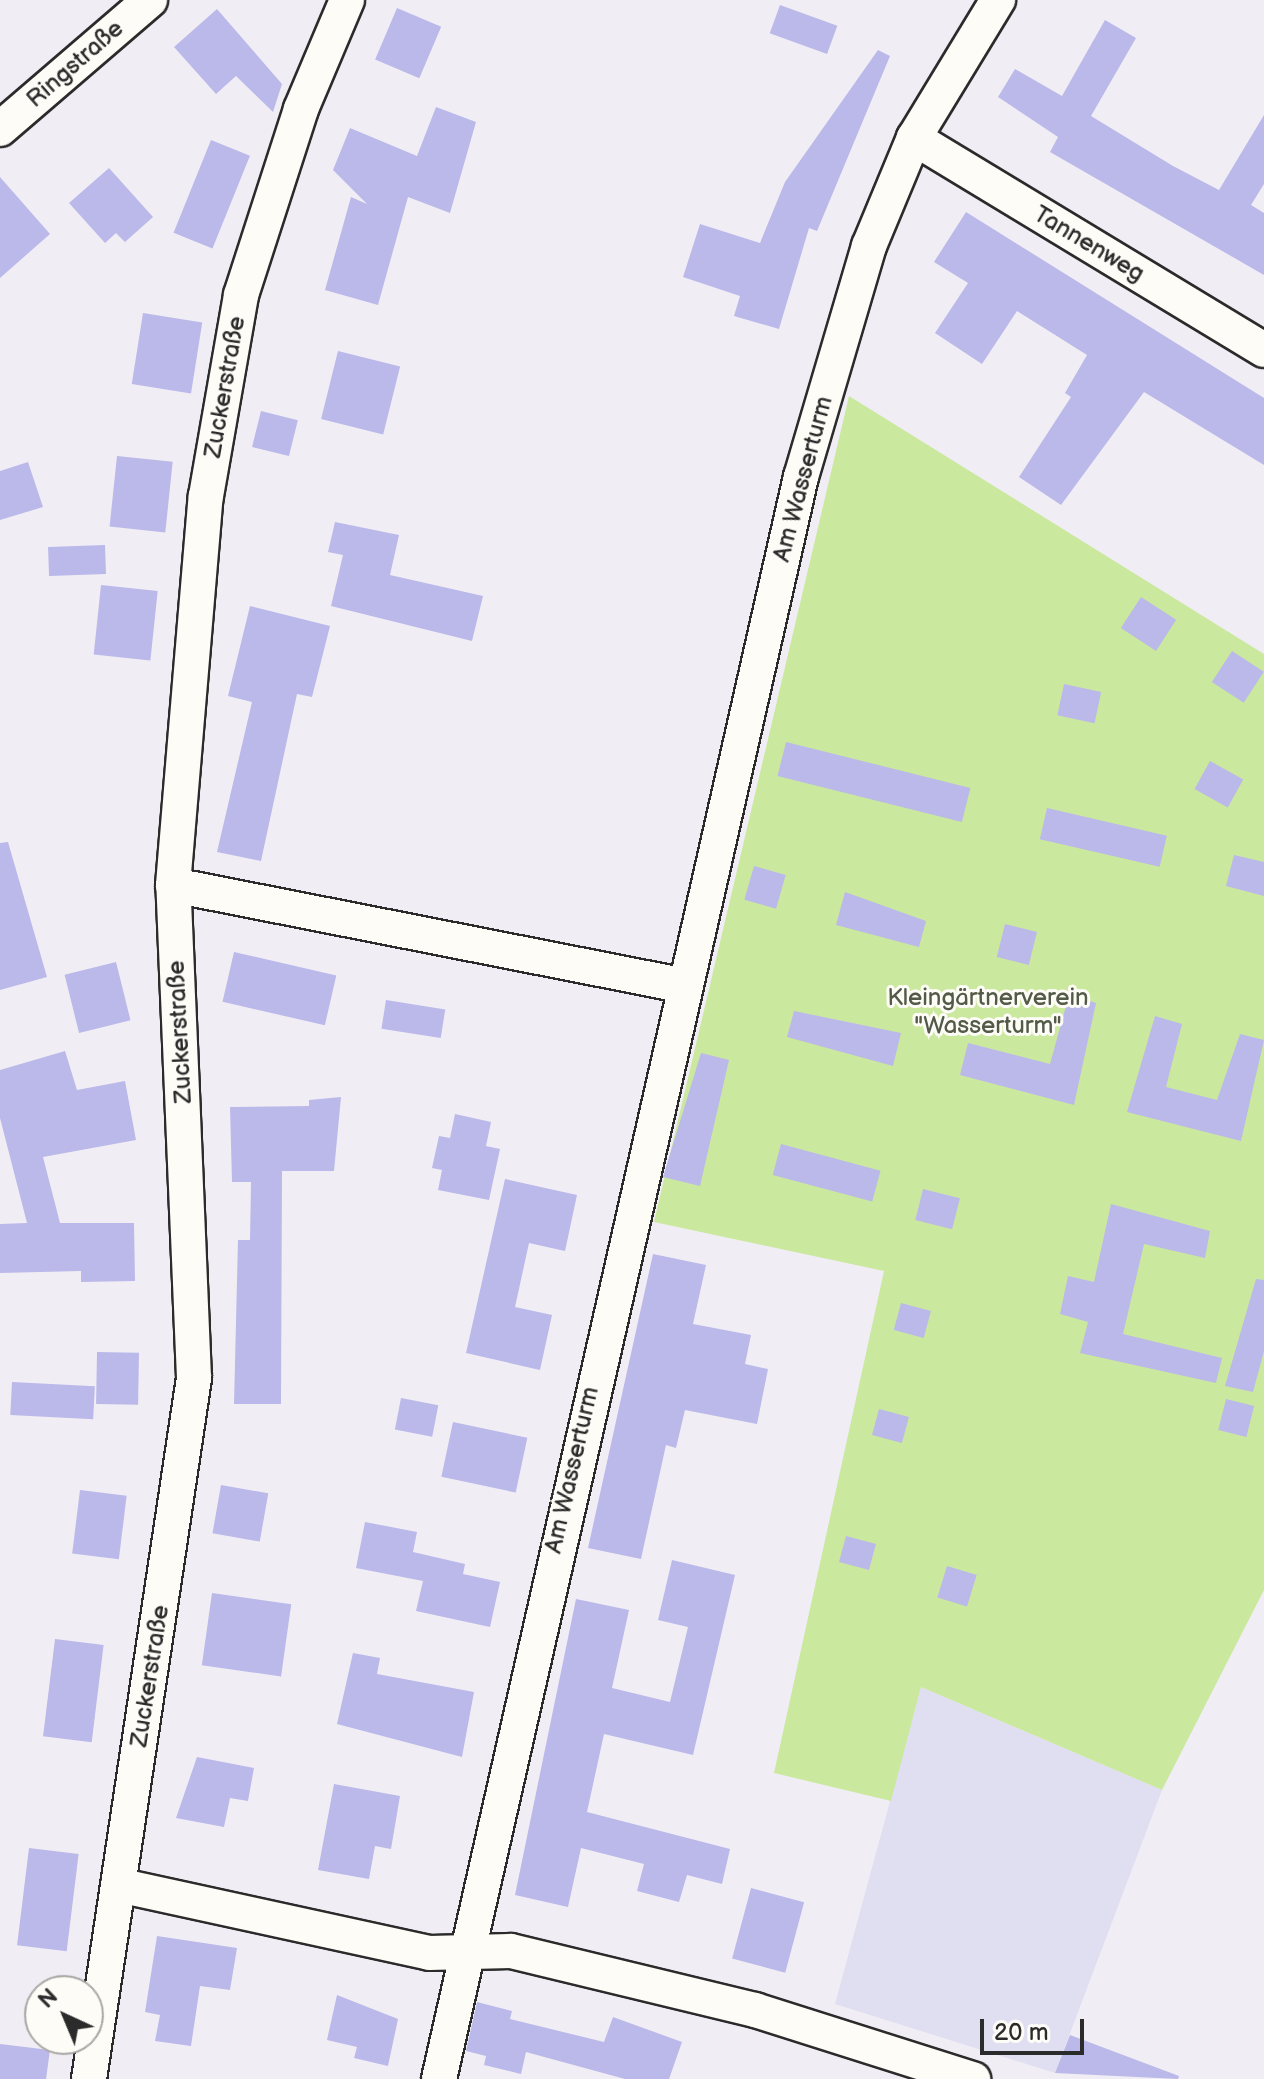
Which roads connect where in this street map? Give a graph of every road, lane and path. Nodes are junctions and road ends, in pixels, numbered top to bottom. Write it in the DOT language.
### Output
graph roads {
  1 [pos="150,0"];
  2 [pos="347,0"];
  3 [pos="998,0"];
  4 [pos="0,129"];
  5 [pos="914,138"];
  6 [pos="1264,350"];
  7 [pos="173,885"];
  8 [pos="681,985"];
  9 [pos="118,1885"];
  10 [pos="463,1956"];
  11 [pos="89,2079"];
  12 [pos="439,2079"];
  13 [pos="973,2079"];
  1 -- 4 [label="street, Ringstraße"];
  2 -- 7 [label="street, Zuckerstraße"];
  3 -- 5 [label="street, Am Wasserturm"];
  5 -- 6 [label="street, Tannenweg"];
  5 -- 8 [label="street, Am Wasserturm"];
  7 -- 8 [label="street"];
  7 -- 9 [label="street, Zuckerstraße"];
  8 -- 10 [label="street, Am Wasserturm"];
  9 -- 10 [label="street"];
  9 -- 11 [label="street, Zuckerstraße"];
  10 -- 12 [label="street, Am Wasserturm"];
  10 -- 13 [label="street"];
}
